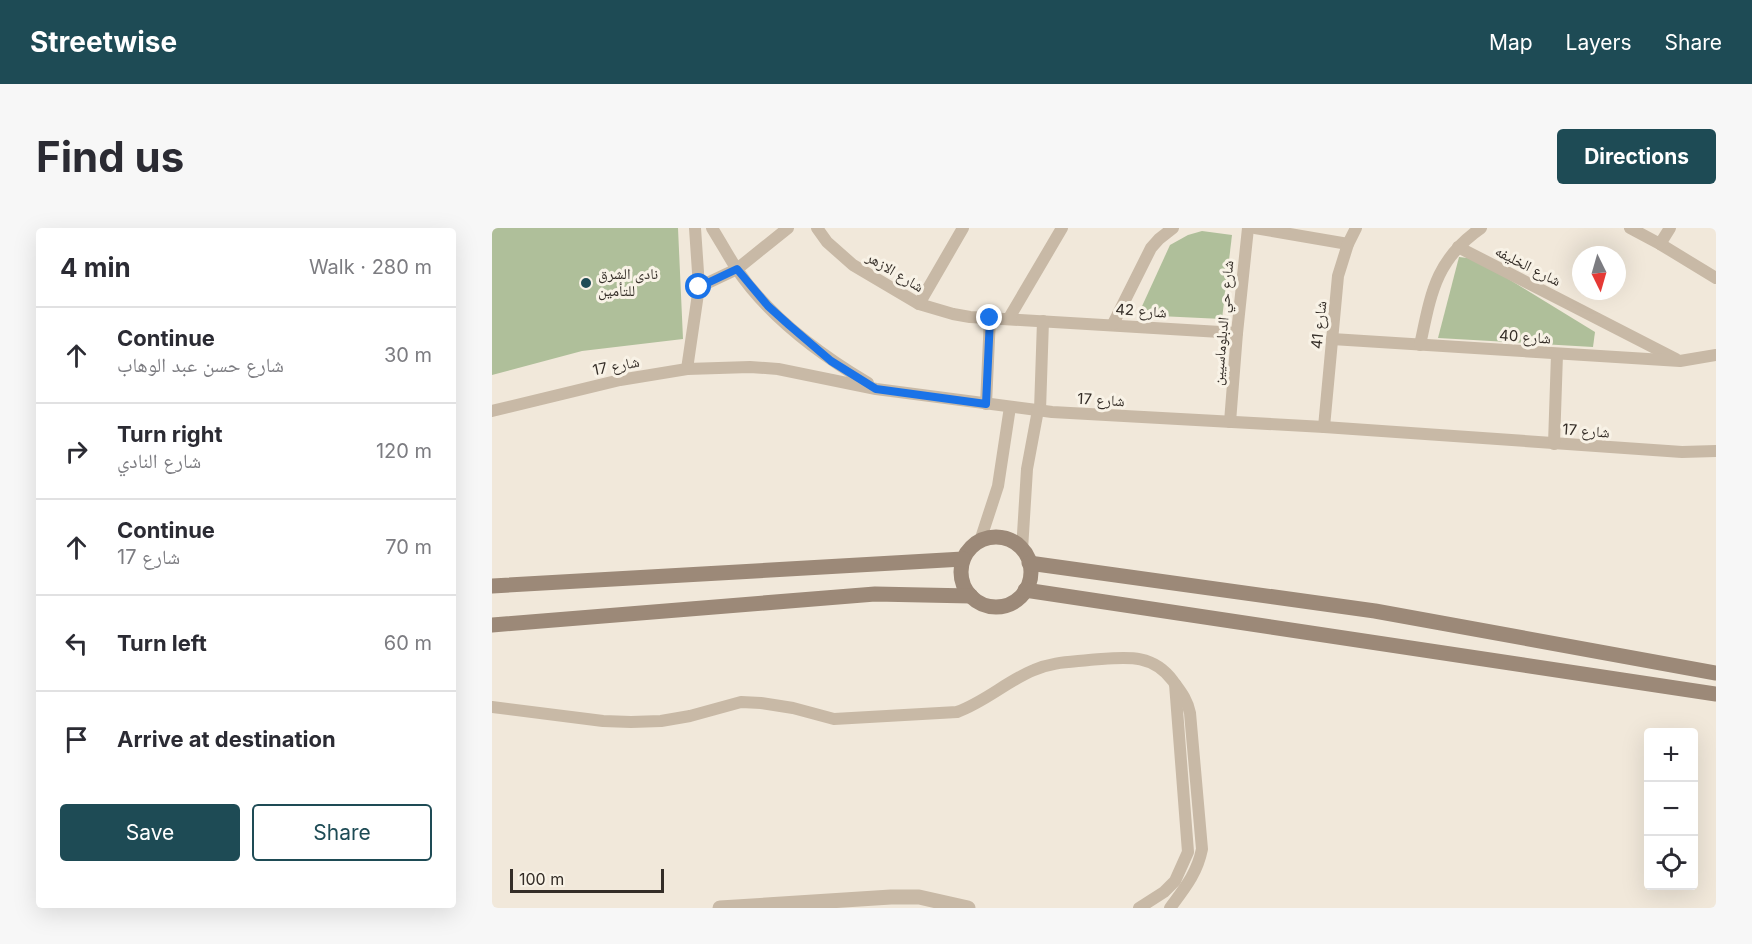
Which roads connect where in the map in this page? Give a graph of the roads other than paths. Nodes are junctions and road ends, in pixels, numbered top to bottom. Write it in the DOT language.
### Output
graph roads {
  1 [pos="695,228"];
  2 [pos="712,228"];
  3 [pos="788,228"];
  4 [pos="817,228"];
  5 [pos="963,228"];
  6 [pos="1062,228"];
  7 [pos="1173,228"];
  8 [pos="1248,228"];
  9 [pos="1256,228"];
  10 [pos="1356,228"];
  11 [pos="1482,228"];
  12 [pos="1630,228"];
  13 [pos="1670,228"];
  14 [pos="1348,244"];
  15 [pos="1660,244"];
  16 [pos="1458,247"];
  17 [pos="737,269"];
  18 [pos="1716,278"];
  19 [pos="699,287"];
  20 [pos="919,304"];
  21 [pos="990,318"];
  22 [pos="1009,318"];
  23 [pos="1044,321"];
  24 [pos="1113,324"];
  25 [pos="1237,333"];
  26 [pos="1332,339"];
  27 [pos="1420,345"];
  28 [pos="1557,354"];
  29 [pos="1716,356"];
  30 [pos="1680,361"];
  31 [pos="687,369"];
  32 [pos="876,389"];
  33 [pos="986,404"];
  34 [pos="1010,407"];
  35 [pos="1039,410"];
  36 [pos="492,411"];
  37 [pos="1230,422"];
  38 [pos="1324,427"];
  39 [pos="1554,444"];
  40 [pos="1716,451"];
  41 [pos="980,541"];
  42 [pos="1026,556"];
  43 [pos="963,559"];
  44 [pos="492,586"];
  45 [pos="1025,590"];
  46 [pos="971,596"];
  47 [pos="492,625"];
  48 [pos="1716,672"];
  49 [pos="1716,694"];
  50 [pos="492,707"];
  51 [pos="1188,764"];
  52 [pos="861,897"];
  53 [pos="729,908"];
  54 [pos="825,908"];
  55 [pos="968,908"];
  56 [pos="1140,908"];
  57 [pos="1170,908"];
  1 -- 19 [label="street"];
  2 -- 17 [label="street"];
  3 -- 17 [label="street"];
  4 -- 20 [label="street, شارع الازهر"];
  5 -- 20 [label="street"];
  6 -- 22 [label="street"];
  7 -- 24 [label="street"];
  8 -- 25 [label="street, شارع حي الدبلوماسيين"];
  9 -- 14 [label="street"];
  10 -- 14 [label="street, شارع 41"];
  11 -- 16 [label="street"];
  12 -- 15 [label="street"];
  13 -- 15 [label="street"];
  14 -- 26 [label="street, شارع 41"];
  15 -- 18 [label="street"];
  16 -- 27 [label="street"];
  16 -- 30 [label="street, شارع الخليفه"];
  17 -- 19 [label="street"];
  17 -- 32 [label="street"];
  19 -- 31 [label="street"];
  20 -- 21 [label="street, شارع الازهر"];
  21 -- 22 [label="street, شارع الازهر"];
  21 -- 33 [label="street"];
  22 -- 23 [label="street, شارع الازهر"];
  23 -- 24 [label="street, شارع 42"];
  23 -- 35 [label="street"];
  24 -- 25 [label="street, شارع 42"];
  25 -- 37 [label="street, شارع حي الدبلوماسيين"];
  26 -- 27 [label="street, شارع 40"];
  26 -- 38 [label="street, شارع 41"];
  27 -- 28 [label="street, شارع 40"];
  28 -- 30 [label="street, شارع 40"];
  28 -- 39 [label="street"];
  29 -- 30 [label="street, شارع 40"];
  31 -- 32 [label="street, شارع 17"];
  31 -- 36 [label="street, شارع 17"];
  32 -- 33 [label="street, شارع 17"];
  33 -- 34 [label="street, شارع 17"];
  34 -- 35 [label="street, شارع 17"];
  34 -- 41 [label="street"];
  35 -- 37 [label="street, شارع 17"];
  35 -- 42 [label="street"];
  37 -- 38 [label="street, شارع 17"];
  38 -- 39 [label="street, شارع 17"];
  39 -- 40 [label="street, شارع 17"];
  41 -- 42 [label="main road"];
  41 -- 43 [label="main road"];
  42 -- 45 [label="main road"];
  42 -- 48 [label="main road"];
  43 -- 44 [label="main road"];
  43 -- 46 [label="main road"];
  45 -- 46 [label="main road"];
  45 -- 49 [label="main road"];
  46 -- 47 [label="main road"];
  50 -- 51 [label="street"];
  51 -- 56 [label="street"];
  51 -- 57 [label="street"];
  52 -- 53 [label="street"];
  52 -- 54 [label="street"];
  52 -- 55 [label="street"];
}
